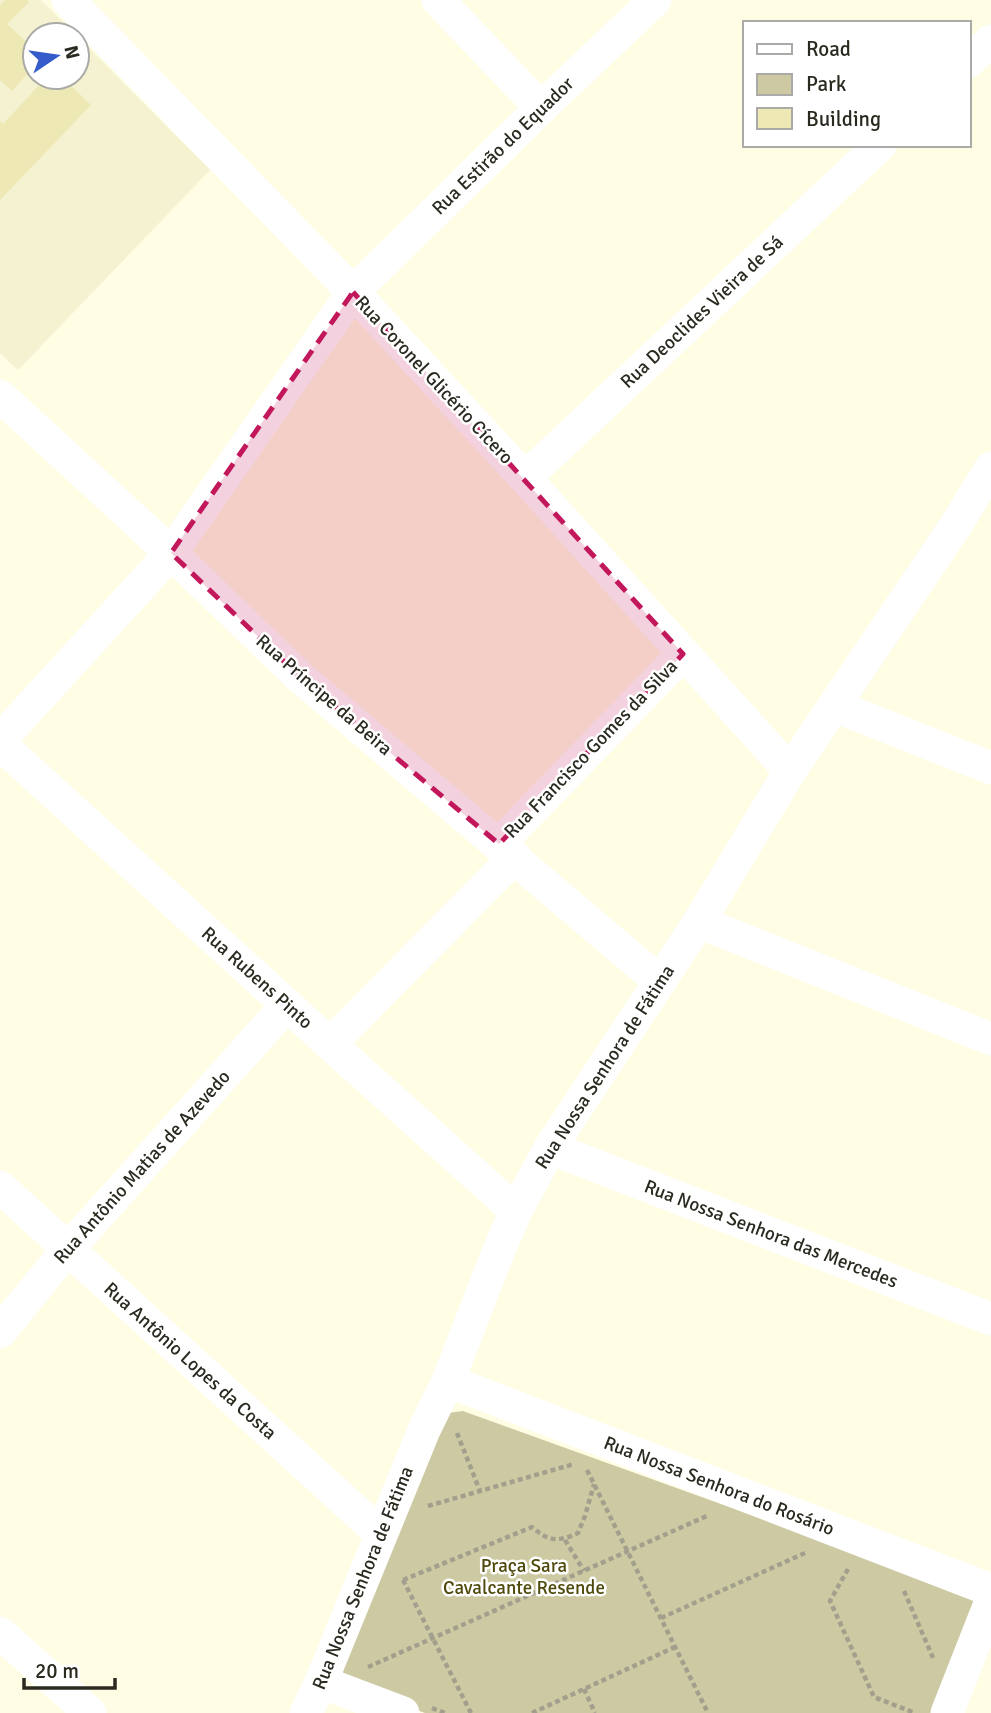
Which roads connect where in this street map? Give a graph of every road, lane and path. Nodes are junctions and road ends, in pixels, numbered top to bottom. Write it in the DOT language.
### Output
graph roads {
  1 [pos="68,0"];
  2 [pos="438,0"];
  3 [pos="654,0"];
  4 [pos="991,41"];
  5 [pos="970,60"];
  6 [pos="541,108"];
  7 [pos="878,147"];
  8 [pos="353,292"];
  9 [pos="0,396"];
  10 [pos="525,478"];
  11 [pos="988,478"];
  12 [pos="171,552"];
  13 [pos="683,654"];
  14 [pos="835,706"];
  15 [pos="0,742"];
  16 [pos="991,768"];
  17 [pos="790,771"];
  18 [pos="507,851"];
  19 [pos="699,922"];
  20 [pos="659,981"];
  21 [pos="287,1005"];
  22 [pos="991,1039"];
  23 [pos="330,1044"];
  24 [pos="550,1148"];
  25 [pos="0,1187"];
  26 [pos="516,1211"];
  27 [pos="67,1250"];
  28 [pos="991,1319"];
  29 [pos="0,1332"];
  30 [pos="448,1381"];
  31 [pos="456,1431"];
  32 [pos="594,1483"];
  33 [pos="480,1491"];
  34 [pos="422,1508"];
  35 [pos="719,1510"];
  36 [pos="381,1534"];
  37 [pos="565,1539"];
  38 [pos="628,1551"];
  39 [pos="806,1552"];
  40 [pos="854,1559"];
  41 [pos="398,1569"];
  42 [pos="584,1571"];
  43 [pos="403,1580"];
  44 [pos="902,1586"];
  45 [pos="991,1590"];
  46 [pos="991,1601"];
  47 [pos="661,1618"];
  48 [pos="0,1633"];
  49 [pos="433,1638"];
  50 [pos="676,1647"];
  51 [pos="937,1669"];
  52 [pos="362,1670"];
  53 [pos="321,1682"];
  54 [pos="584,1689"];
  55 [pos="90,1713"];
  56 [pos="306,1713"];
  57 [pos="403,1713"];
  58 [pos="471,1713"];
  59 [pos="532,1713"];
  60 [pos="595,1713"];
  61 [pos="708,1713"];
  62 [pos="915,1713"];
  63 [pos="947,1713"];
  1 -- 8 [label="street, Rua Coronel Glicério Cícero"];
  2 -- 6 [label="street"];
  3 -- 6 [label="street, Rua Estirão do Equador"];
  4 -- 5 [label="street"];
  6 -- 8 [label="street, Rua Estirão do Equador"];
  7 -- 10 [label="street, Rua Deoclides Vieira de Sá"];
  8 -- 10 [label="street, Rua Coronel Glicério Cícero"];
  8 -- 12 [label="street, Rua Estirão do Equador"];
  9 -- 12 [label="street, Rua Príncipe da Beira"];
  10 -- 13 [label="street, Rua Coronel Glicério Cícero"];
  11 -- 14 [label="street, Rua Nossa Senhora de Fátima"];
  12 -- 15 [label="street, Rua Estirão do Equador"];
  12 -- 18 [label="street, Rua Príncipe da Beira"];
  13 -- 17 [label="street, Rua Coronel Glicério Cícero"];
  13 -- 18 [label="street, Rua Francisco Gomes da Silva"];
  14 -- 16 [label="street"];
  14 -- 17 [label="street, Rua Nossa Senhora de Fátima"];
  15 -- 21 [label="street, Rua Rubens Pinto"];
  17 -- 19 [label="street, Rua Nossa Senhora de Fátima"];
  18 -- 20 [label="street, Rua Príncipe da Beira"];
  18 -- 23 [label="street, Rua Francisco Gomes da Silva"];
  19 -- 20 [label="street, Rua Nossa Senhora de Fátima"];
  19 -- 22 [label="street"];
  20 -- 24 [label="street, Rua Nossa Senhora de Fátima"];
  21 -- 23 [label="street, Rua Rubens Pinto"];
  21 -- 27 [label="street, Rua Antônio Matias de Azevedo"];
  23 -- 26 [label="street, Rua Rubens Pinto"];
  24 -- 26 [label="street, Rua Nossa Senhora de Fátima"];
  24 -- 28 [label="street, Rua Nossa Senhora das Mercedes"];
  25 -- 27 [label="street, Rua Antônio Lopes da Costa"];
  26 -- 30 [label="street, Rua Nossa Senhora de Fátima"];
  27 -- 29 [label="street, Rua Antônio Matias de Azevedo"];
  27 -- 36 [label="street, Rua Antônio Lopes da Costa"];
  30 -- 36 [label="street, Rua Nossa Senhora de Fátima"];
  30 -- 45 [label="street, Rua Nossa Senhora do Rosário"];
  31 -- 33 [label="path"];
  32 -- 33 [label="path"];
  32 -- 37 [label="path"];
  32 -- 38 [label="path"];
  33 -- 34 [label="path"];
  35 -- 38 [label="path"];
  36 -- 53 [label="street, Rua Nossa Senhora de Fátima"];
  37 -- 42 [label="path"];
  37 -- 43 [label="path"];
  38 -- 42 [label="path"];
  38 -- 47 [label="path"];
  39 -- 47 [label="path"];
  40 -- 62 [label="path"];
  41 -- 43 [label="path"];
  42 -- 49 [label="path"];
  43 -- 49 [label="path"];
  44 -- 51 [label="path"];
  46 -- 63 [label="street"];
  47 -- 50 [label="path"];
  48 -- 55 [label="street"];
  49 -- 52 [label="path"];
  49 -- 58 [label="path"];
  50 -- 54 [label="path"];
  50 -- 61 [label="path"];
  53 -- 56 [label="street, Rua Nossa Senhora de Fátima"];
  53 -- 57 [label="street"];
  54 -- 59 [label="path"];
  54 -- 60 [label="path"];
}
